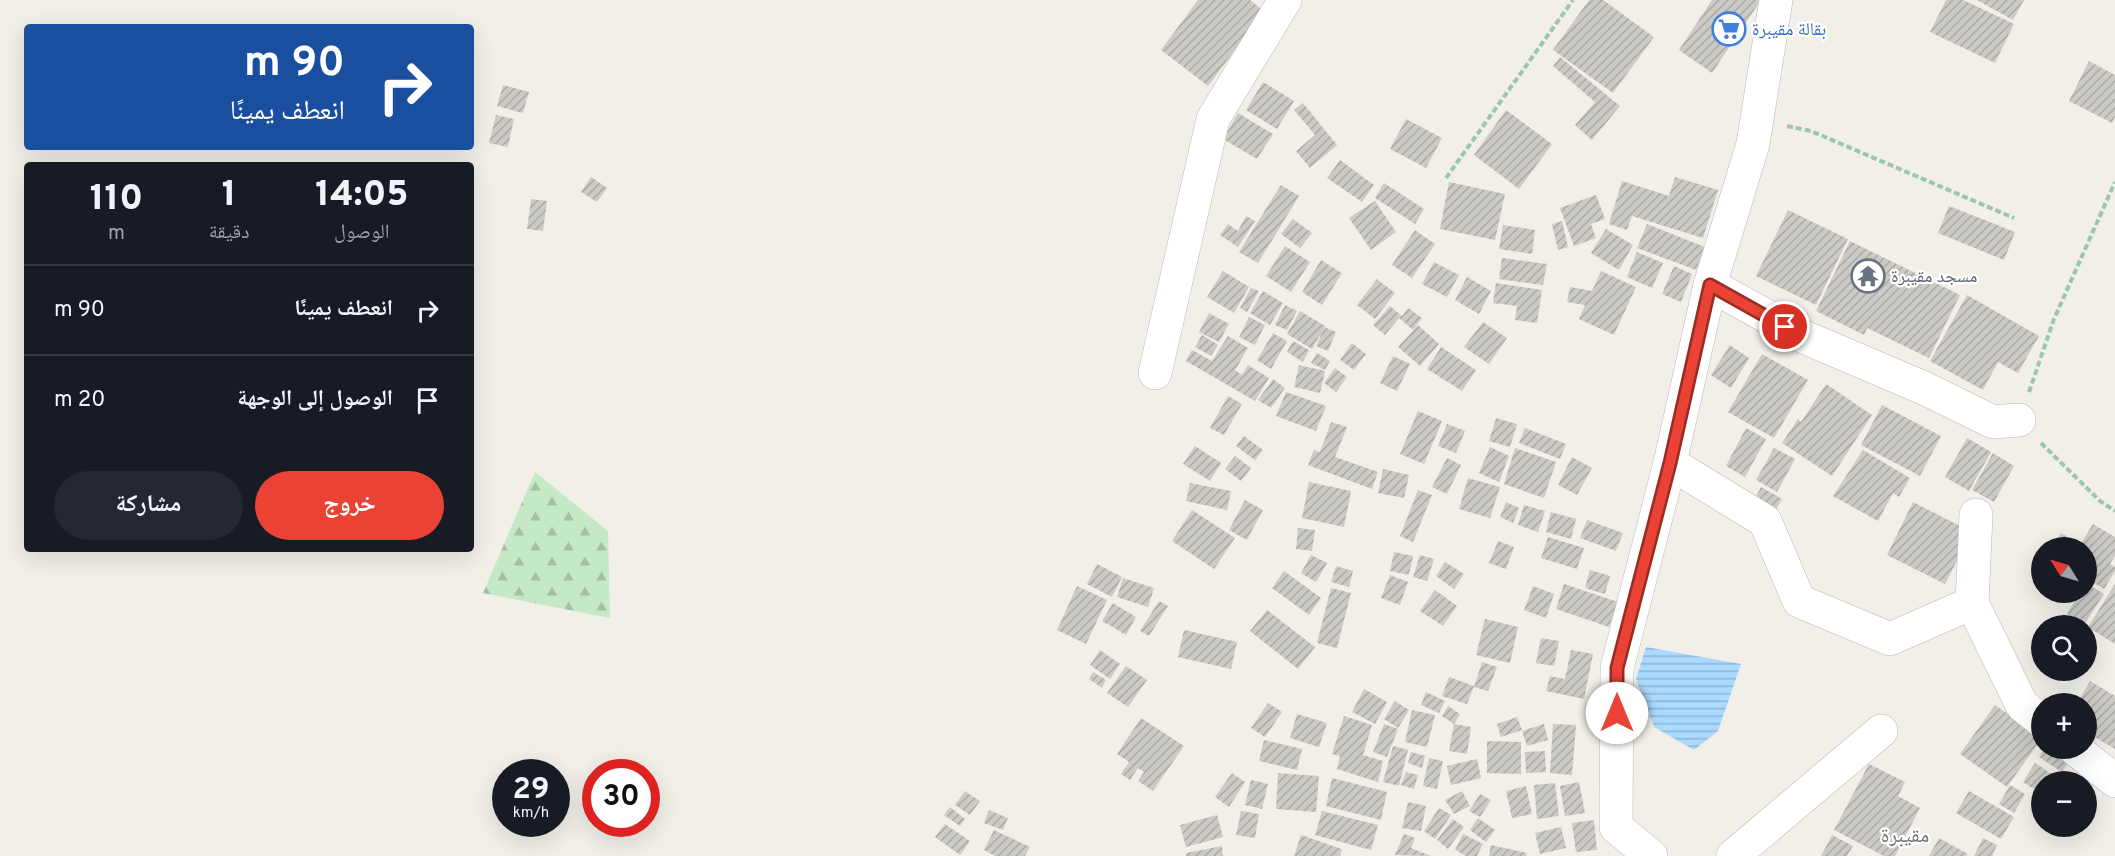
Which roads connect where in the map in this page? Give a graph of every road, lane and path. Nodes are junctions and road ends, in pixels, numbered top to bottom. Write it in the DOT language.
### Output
graph roads {
  1 [pos="1285,0"];
  2 [pos="1573,0"];
  3 [pos="1776,0"];
  4 [pos="1757,120"];
  5 [pos="1446,178"];
  6 [pos="2115,182"];
  7 [pos="2014,218"];
  8 [pos="1710,285"];
  9 [pos="1155,373"];
  10 [pos="2019,420"];
  11 [pos="1670,463"];
  12 [pos="2115,511"];
  13 [pos="1976,515"];
  14 [pos="1972,603"];
  15 [pos="2031,712"];
  16 [pos="1881,731"];
  17 [pos="2088,759"];
  18 [pos="2115,781"];
  19 [pos="1651,856"];
  20 [pos="1733,856"];
  1 -- 9 [label="street"];
  2 -- 5 [label="path"];
  3 -- 4 [label="street"];
  4 -- 7 [label="path"];
  4 -- 8 [label="street"];
  6 -- 10 [label="path"];
  8 -- 10 [label="street"];
  8 -- 11 [label="street"];
  10 -- 12 [label="path"];
  11 -- 14 [label="street"];
  11 -- 19 [label="street"];
  13 -- 14 [label="street"];
  14 -- 15 [label="street"];
  16 -- 20 [label="street"];
  17 -- 18 [label="street"];
}
